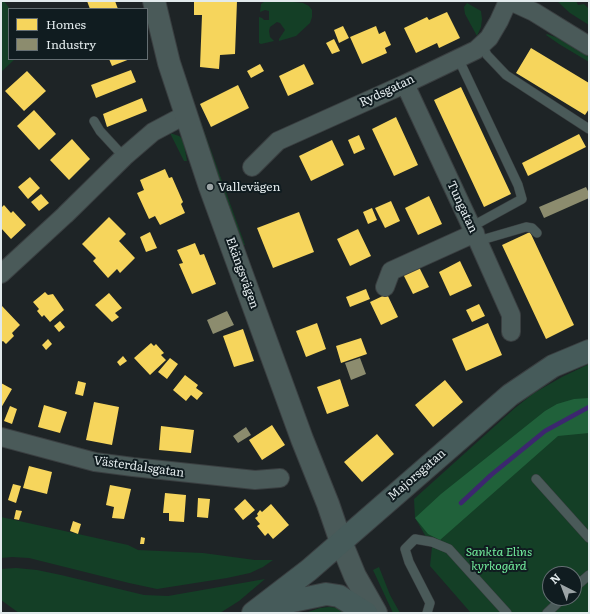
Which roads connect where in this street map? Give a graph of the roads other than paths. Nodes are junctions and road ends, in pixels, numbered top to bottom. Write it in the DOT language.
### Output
graph roads {
  1 [pos="154,1"];
  2 [pos="509,1"];
  3 [pos="482,45"];
  4 [pos="589,46"];
  5 [pos="458,58"];
  6 [pos="405,84"];
  7 [pos="185,115"];
  8 [pos="94,121"];
  9 [pos="589,128"];
  10 [pos="124,157"];
  11 [pos="252,167"];
  12 [pos="537,233"];
  13 [pos="475,234"];
  14 [pos="1,274"];
  15 [pos="385,287"];
  16 [pos="511,332"];
  17 [pos="589,351"];
  18 [pos="1,437"];
  19 [pos="280,478"];
  20 [pos="536,479"];
  21 [pos="589,538"];
  22 [pos="341,542"];
  23 [pos="554,606"];
  24 [pos="257,610"];
  25 [pos="366,613"];
  26 [pos="376,613"];
  27 [pos="428,613"];
  28 [pos="507,613"];
  29 [pos="547,613"];
  1 -- 7 [label="street, Ekängsvägen"];
  2 -- 3 [label="street, Rydsgatan"];
  2 -- 4 [label="street"];
  3 -- 5 [label="street, Rydsgatan"];
  3 -- 9 [label="lane"];
  5 -- 6 [label="street, Rydsgatan"];
  5 -- 13 [label="lane"];
  6 -- 11 [label="street, Rydsgatan"];
  6 -- 13 [label="street, Tungatan"];
  7 -- 10 [label="street"];
  7 -- 22 [label="street, Ekängsvägen"];
  8 -- 10 [label="lane"];
  10 -- 14 [label="street"];
  12 -- 13 [label="lane"];
  13 -- 15 [label="street"];
  13 -- 16 [label="street, Tungatan"];
  17 -- 22 [label="main road, Majorsgatan"];
  18 -- 19 [label="street, Västerdalsgatan"];
  20 -- 21 [label="lane"];
  22 -- 24 [label="main road, Majorsgatan"];
  22 -- 26 [label="street, Ekängsvägen"];
  23 -- 29 [label="lane"];
  24 -- 25 [label="main road"];
  27 -- 28 [label="lane"];
}
